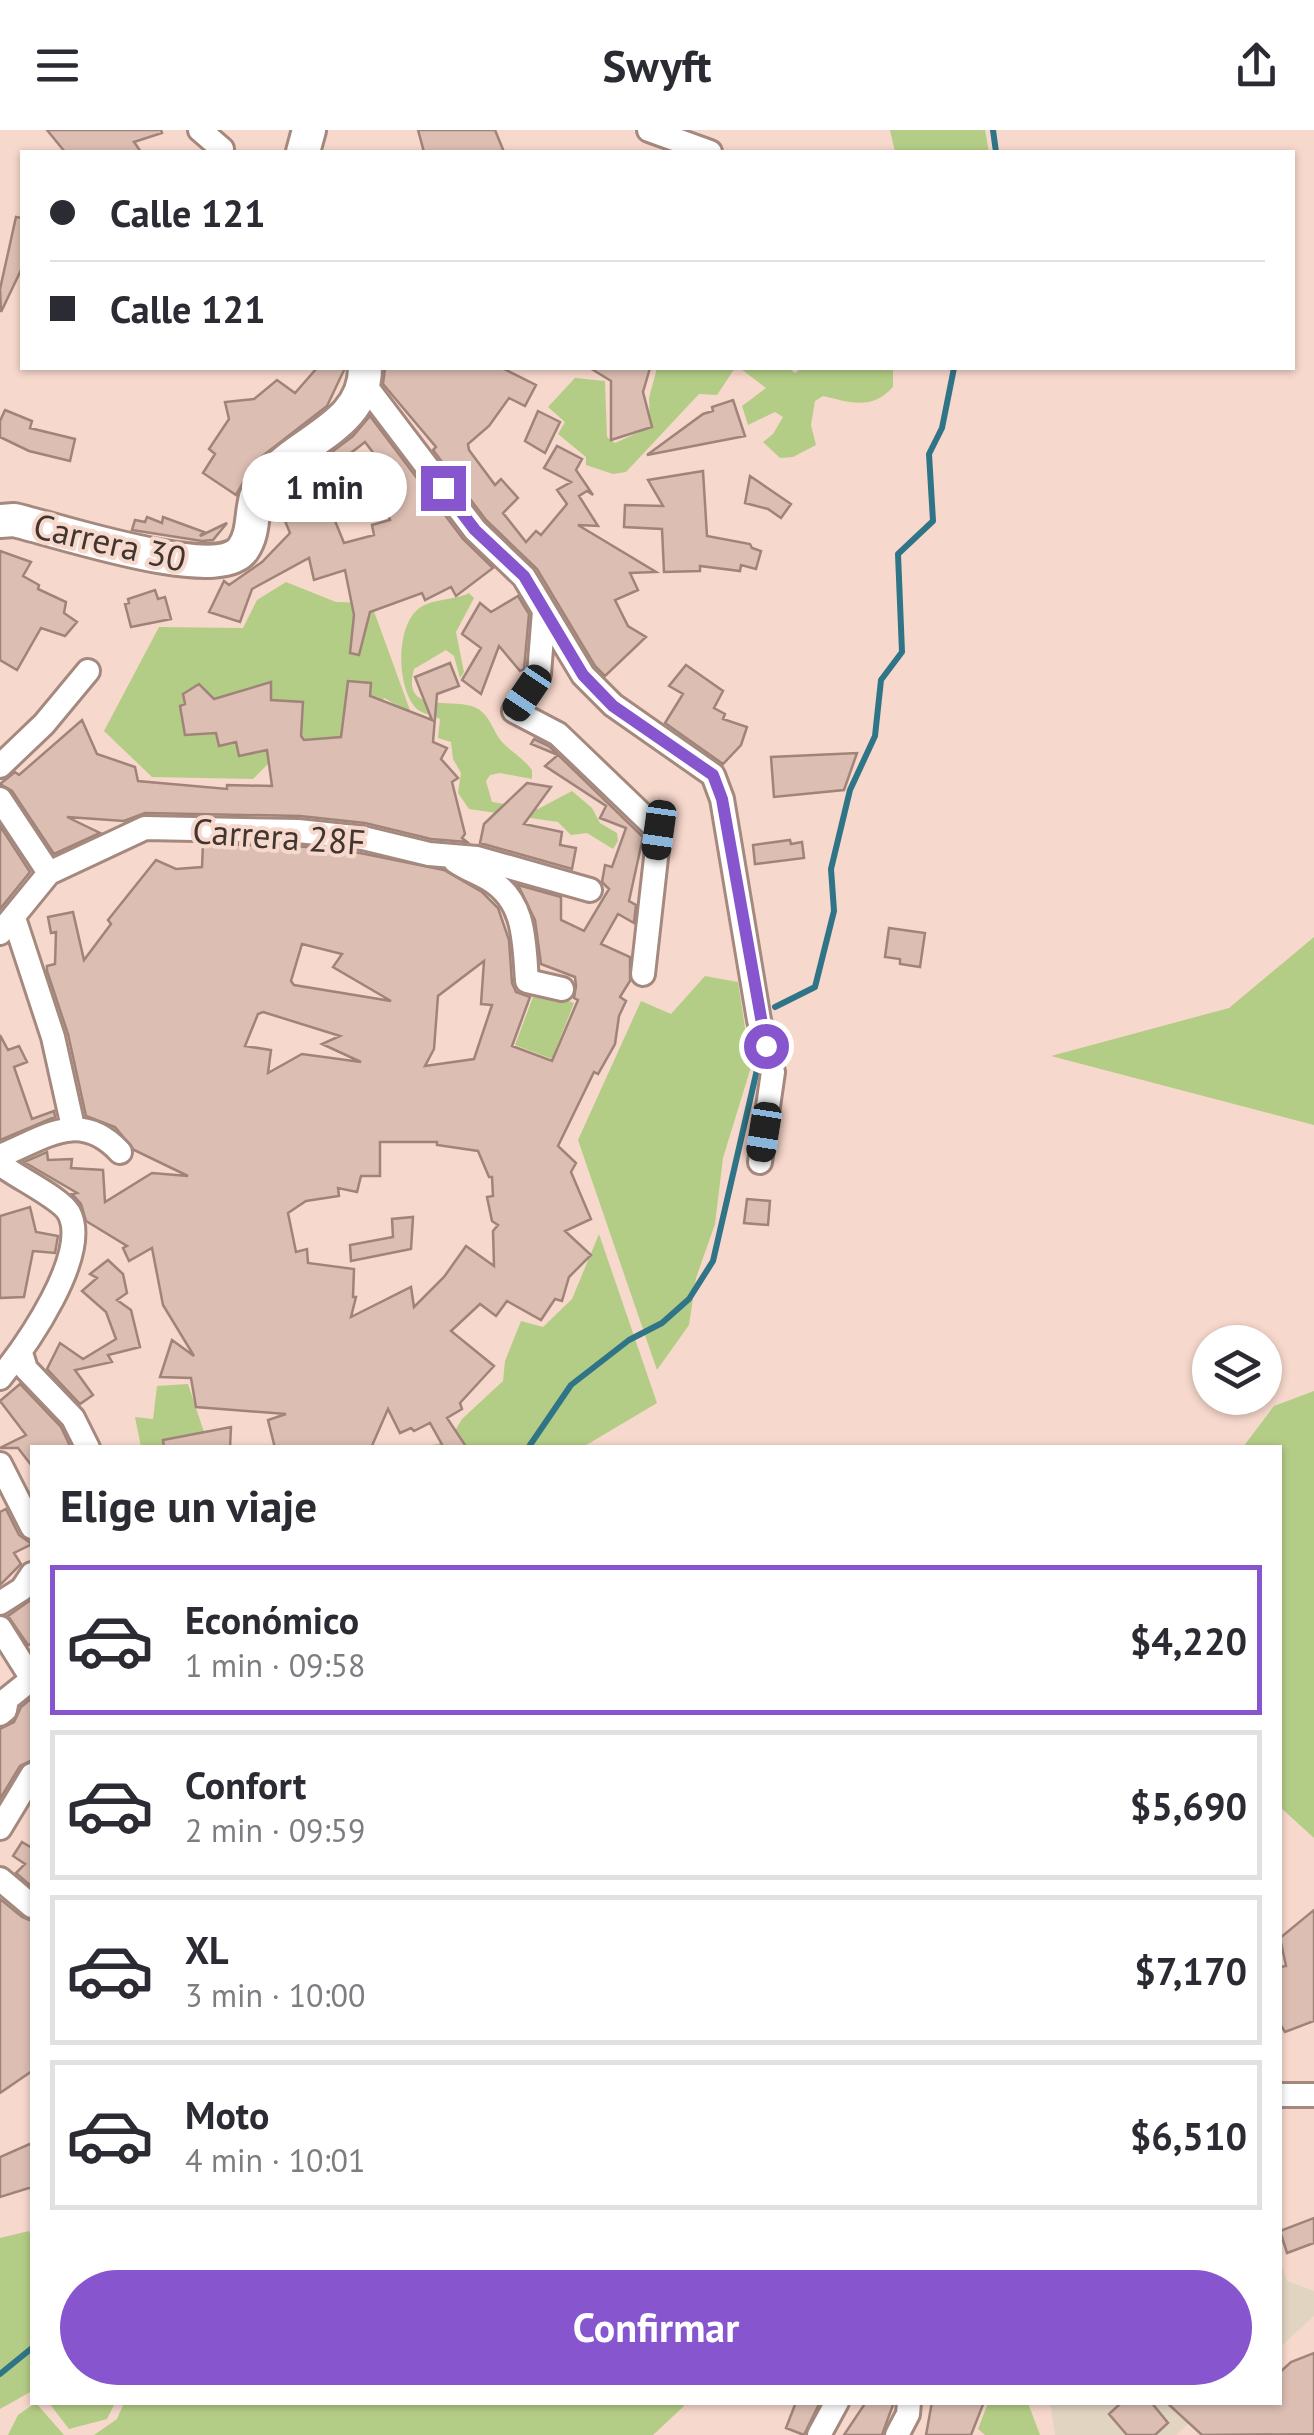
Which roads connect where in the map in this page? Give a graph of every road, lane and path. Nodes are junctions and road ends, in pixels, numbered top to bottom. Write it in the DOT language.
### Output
graph roads {
  1 [pos="200,130"];
  2 [pos="650,130"];
  3 [pos="222,150"];
  4 [pos="705,150"];
  5 [pos="365,376"];
  6 [pos="0,521"];
  7 [pos="544,606"];
  8 [pos="88,671"];
  9 [pos="0,766"];
  10 [pos="0,799"];
  11 [pos="448,856"];
  12 [pos="49,873"];
  13 [pos="590,890"];
  14 [pos="7,925"];
  15 [pos="643,974"];
  16 [pos="562,989"];
  17 [pos="73,1127"];
  18 [pos="120,1152"];
  19 [pos="0,1156"];
  20 [pos="760,1162"];
  21 [pos="0,1164"];
  22 [pos="7,1365"];
  23 [pos="86,1445"];
  24 [pos="0,1464"];
  25 [pos="30,1523"];
  26 [pos="30,1577"];
  27 [pos="0,1603"];
  28 [pos="0,1628"];
  29 [pos="30,1676"];
  30 [pos="30,1681"];
  31 [pos="0,1714"];
  32 [pos="30,1778"];
  33 [pos="0,1828"];
  34 [pos="0,1879"];
  35 [pos="30,1904"];
  36 [pos="1282,2094"];
  37 [pos="1314,2095"];
  38 [pos="835,2405"];
  39 [pos="909,2405"];
  40 [pos="818,2435"];
  41 [pos="897,2435"];
  1 -- 3 [label="street"];
  2 -- 4 [label="street"];
  5 -- 6 [label="street, Carrera 30"];
  5 -- 7 [label="street"];
  7 -- 15 [label="street"];
  7 -- 20 [label="street"];
  8 -- 9 [label="street"];
  10 -- 12 [label="street"];
  11 -- 12 [label="street, Carrera 28F"];
  11 -- 13 [label="street, Carrera 28F"];
  11 -- 16 [label="street"];
  12 -- 14 [label="street, Carrera 28F"];
  14 -- 17 [label="street"];
  17 -- 18 [label="street"];
  17 -- 19 [label="street"];
  21 -- 22 [label="street"];
  22 -- 23 [label="street"];
  24 -- 25 [label="street"];
  26 -- 27 [label="street"];
  28 -- 29 [label="street"];
  30 -- 31 [label="street"];
  32 -- 33 [label="street"];
  34 -- 35 [label="street"];
  36 -- 37 [label="street"];
  38 -- 40 [label="street"];
  39 -- 41 [label="street"];
}
